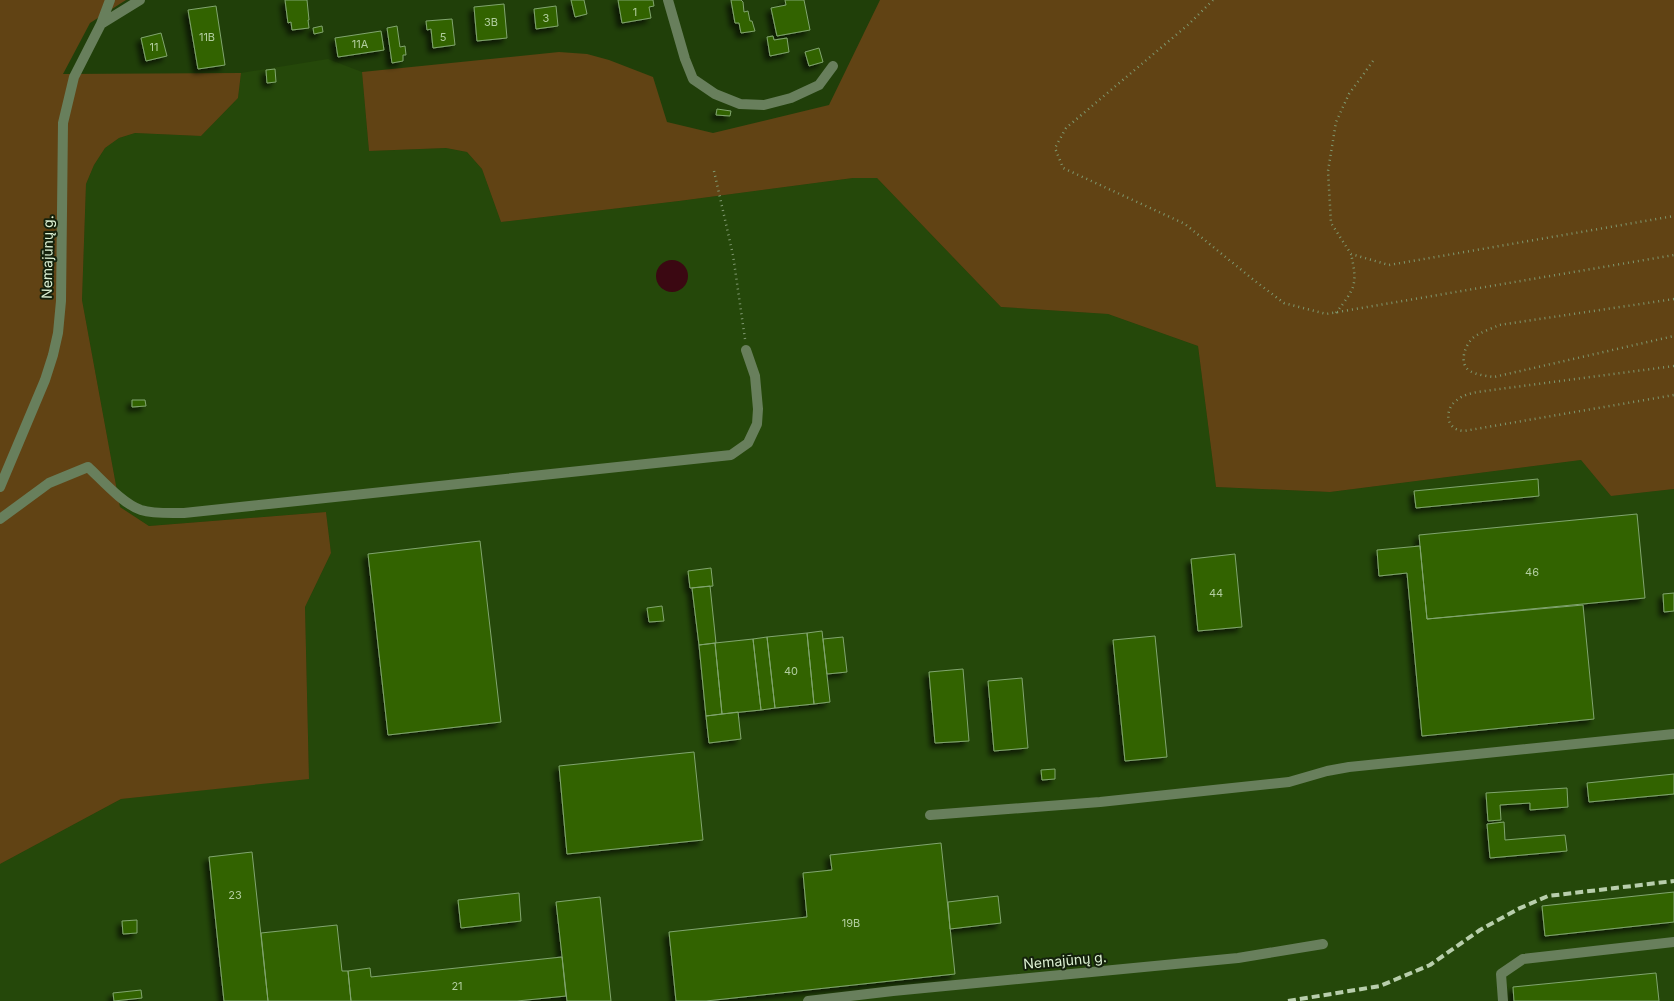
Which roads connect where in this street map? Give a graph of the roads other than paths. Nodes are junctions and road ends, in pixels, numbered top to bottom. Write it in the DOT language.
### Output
graph roads {
  1 [pos="110,0"];
  2 [pos="140,0"];
  3 [pos="668,0"];
  4 [pos="101,24"];
  5 [pos="833,66"];
  6 [pos="746,350"];
  7 [pos="0,487"];
  8 [pos="0,519"];
  9 [pos="1674,734"];
  10 [pos="930,815"];
  11 [pos="1674,942"];
  12 [pos="1324,944"];
  13 [pos="808,1001"];
  14 [pos="1503,1001"];
  1 -- 4 [label="street, Nemajūnų g."];
  2 -- 4 [label="street"];
  3 -- 5 [label="street"];
  4 -- 7 [label="street, Nemajūnų g."];
  6 -- 8 [label="street"];
  9 -- 10 [label="street"];
  11 -- 14 [label="street"];
  12 -- 13 [label="street, Nemajūnų g."];
}
